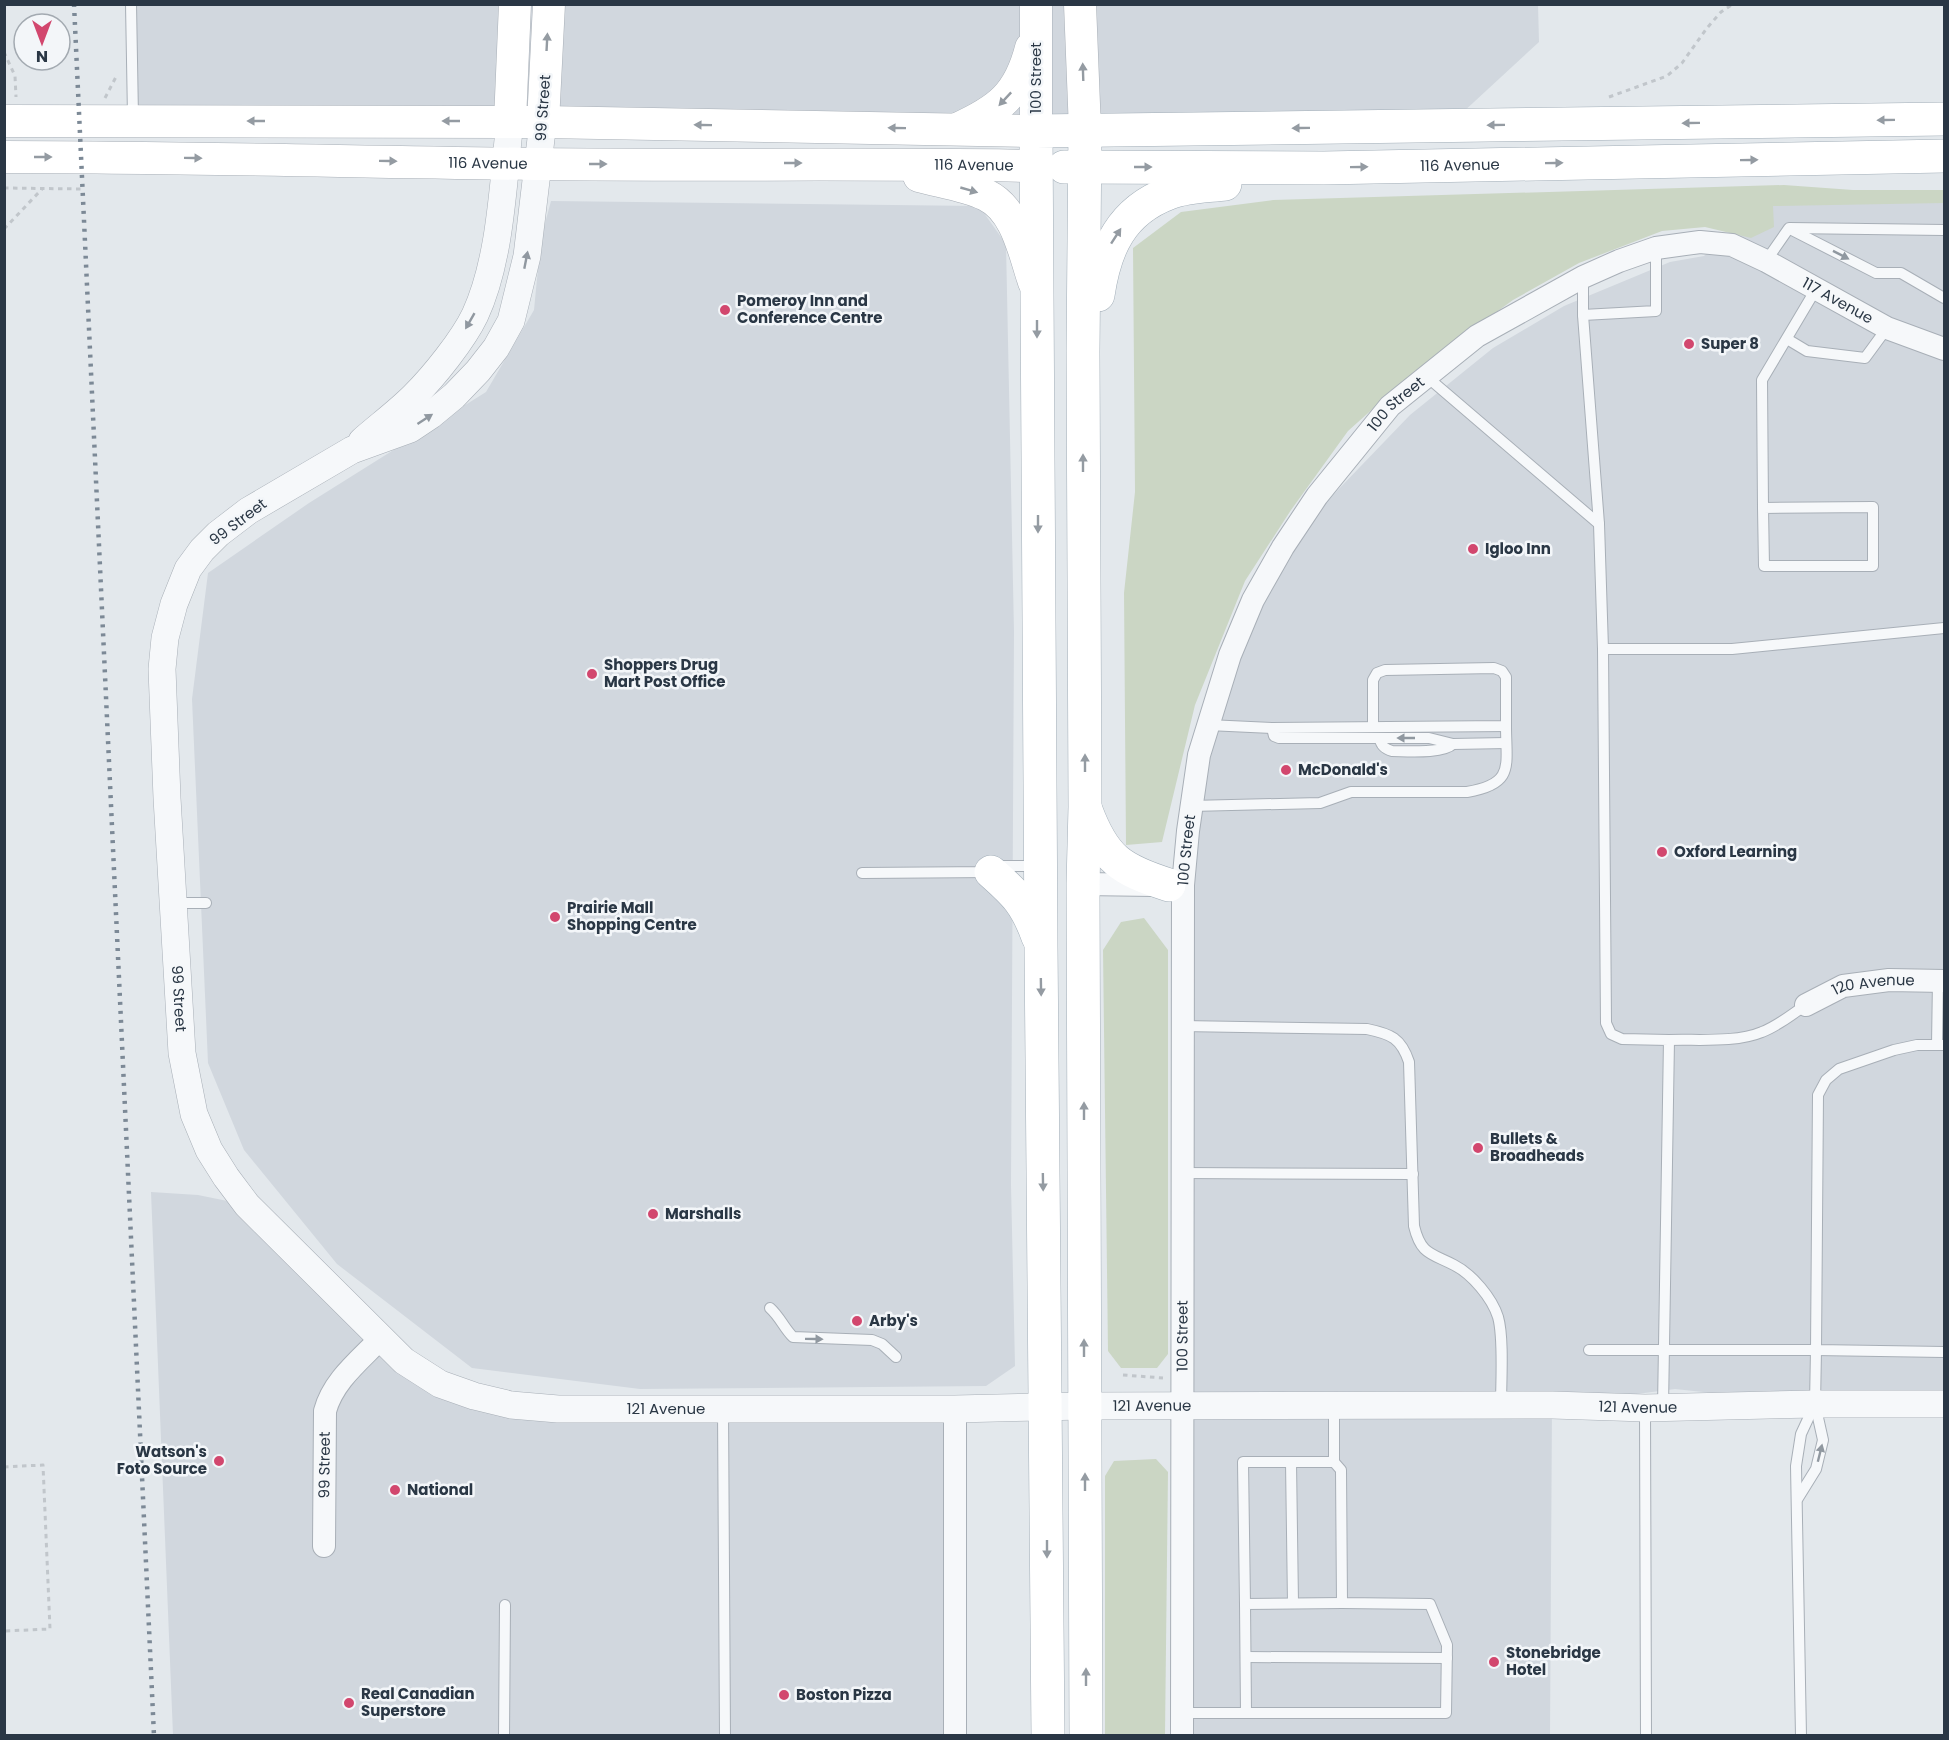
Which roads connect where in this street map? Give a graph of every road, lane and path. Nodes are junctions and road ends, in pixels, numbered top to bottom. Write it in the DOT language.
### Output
graph roads {
  1 [pos="131,4"];
  2 [pos="515,4"];
  3 [pos="549,4"];
  4 [pos="1080,4"];
  5 [pos="1733,4"];
  6 [pos="1036,16"];
  7 [pos="4,51"];
  8 [pos="1602,99"];
  9 [pos="8,110"];
  10 [pos="1944,119"];
  11 [pos="133,121"];
  12 [pos="510,121"];
  13 [pos="543,122"];
  14 [pos="956,129"];
  15 [pos="1085,130"];
  16 [pos="1036,131"];
  17 [pos="1944,156"];
  18 [pos="4,157"];
  19 [pos="135,157"];
  20 [pos="505,163"];
  21 [pos="872,163"];
  22 [pos="539,164"];
  23 [pos="1037,166"];
  24 [pos="1085,167"];
  25 [pos="1324,168"];
  26 [pos="4,188"];
  27 [pos="42,188"];
  28 [pos="83,189"];
  29 [pos="1789,228"];
  30 [pos="4,230"];
  31 [pos="1944,230"];
  32 [pos="1732,245"];
  33 [pos="1656,248"];
  34 [pos="1766,261"];
  35 [pos="1583,277"];
  36 [pos="1816,289"];
  37 [pos="1037,290"];
  38 [pos="1944,298"];
  39 [pos="1583,315"];
  40 [pos="1887,328"];
  41 [pos="1786,339"];
  42 [pos="1944,349"];
  43 [pos="1083,352"];
  44 [pos="1426,376"];
  45 [pos="352,450"];
  46 [pos="1763,508"];
  47 [pos="1599,524"];
  48 [pos="1944,628"];
  49 [pos="1603,648"];
  50 [pos="1040,707"];
  51 [pos="1208,725"];
  52 [pos="1506,726"];
  53 [pos="1373,727"];
  54 [pos="1272,728"];
  55 [pos="1506,743"];
  56 [pos="1191,806"];
  57 [pos="1085,807"];
  58 [pos="1040,866"];
  59 [pos="991,872"];
  60 [pos="862,873"];
  61 [pos="1083,884"];
  62 [pos="1176,885"];
  63 [pos="173,903"];
  64 [pos="206,903"];
  65 [pos="1041,946"];
  66 [pos="1941,981"];
  67 [pos="1806,1005"];
  68 [pos="1182,1026"];
  69 [pos="1669,1040"];
  70 [pos="1941,1045"];
  71 [pos="1084,1061"];
  72 [pos="1182,1173"];
  73 [pos="1413,1174"];
  74 [pos="770,1308"];
  75 [pos="380,1339"];
  76 [pos="1589,1350"];
  77 [pos="1665,1350"];
  78 [pos="1816,1350"];
  79 [pos="1944,1352"];
  80 [pos="896,1357"];
  81 [pos="1123,1376"];
  82 [pos="1167,1378"];
  83 [pos="1815,1404"];
  84 [pos="1944,1404"];
  85 [pos="1501,1405"];
  86 [pos="1084,1406"];
  87 [pos="1181,1406"];
  88 [pos="1334,1406"];
  89 [pos="1046,1407"];
  90 [pos="723,1408"];
  91 [pos="1654,1408"];
  92 [pos="955,1409"];
  93 [pos="1291,1462"];
  94 [pos="1334,1462"];
  95 [pos="4,1467"];
  96 [pos="1798,1498"];
  97 [pos="324,1546"];
  98 [pos="1245,1604"];
  99 [pos="1293,1604"];
  100 [pos="1342,1604"];
  101 [pos="505,1605"];
  102 [pos="4,1631"];
  103 [pos="1246,1657"];
  104 [pos="1447,1658"];
  105 [pos="1246,1713"];
  106 [pos="1182,1724"];
  107 [pos="504,1736"];
  108 [pos="725,1736"];
  109 [pos="955,1736"];
  110 [pos="1048,1736"];
  111 [pos="1086,1736"];
  112 [pos="1646,1736"];
  113 [pos="1801,1736"];
  1 -- 11 [label="lane"];
  2 -- 12 [label="main road, 99 Street"];
  13 -- 3 [label="main road, 99 Street, one-way"];
  15 -- 4 [label="main road, one-way"];
  5 -- 8 [label="path"];
  6 -- 14 [label="main road, one-way"];
  6 -- 16 [label="main road, 100 Street"];
  7 -- 9 [label="path"];
  9 -- 11 [label="main road"];
  10 -- 15 [label="main road, one-way"];
  12 -- 11 [label="main road, one-way"];
  11 -- 19 [label="main road"];
  12 -- 13 [label="main road"];
  12 -- 20 [label="street, 99 Street"];
  14 -- 13 [label="main road, one-way"];
  13 -- 22 [label="street, 99 Street"];
  14 -- 16 [label="main road"];
  15 -- 16 [label="main road"];
  15 -- 24 [label="main road"];
  16 -- 23 [label="main road, 100 Street"];
  25 -- 17 [label="main road, 116 Avenue, one-way"];
  18 -- 19 [label="main road, 116 Avenue, one-way"];
  19 -- 20 [label="main road, 116 Avenue, one-way"];
  20 -- 22 [label="main road, 116 Avenue"];
  20 -- 45 [label="street, 99 Street, one-way"];
  22 -- 21 [label="main road, 116 Avenue, one-way"];
  21 -- 23 [label="main road, 116 Avenue"];
  21 -- 37 [label="main road, one-way"];
  45 -- 22 [label="street, 99 Street, one-way"];
  23 -- 24 [label="main road, 116 Avenue"];
  23 -- 37 [label="main road, 100 Street"];
  24 -- 25 [label="main road, 116 Avenue, one-way"];
  24 -- 43 [label="main road"];
  43 -- 25 [label="main road, one-way"];
  26 -- 27 [label="path"];
  27 -- 28 [label="path"];
  27 -- 30 [label="path"];
  29 -- 31 [label="lane"];
  29 -- 34 [label="lane"];
  29 -- 38 [label="lane, one-way"];
  32 -- 33 [label="street, 100 Street"];
  32 -- 34 [label="street, 117 Avenue"];
  33 -- 35 [label="street, 100 Street"];
  33 -- 39 [label="lane"];
  34 -- 36 [label="street, 117 Avenue"];
  35 -- 39 [label="lane"];
  35 -- 44 [label="street, 100 Street"];
  36 -- 40 [label="street, 117 Avenue"];
  36 -- 41 [label="lane"];
  37 -- 50 [label="main road, 100 Street, one-way"];
  39 -- 47 [label="lane"];
  40 -- 41 [label="lane"];
  40 -- 42 [label="street, 117 Avenue"];
  41 -- 46 [label="lane"];
  57 -- 43 [label="main road, one-way"];
  44 -- 47 [label="lane"];
  44 -- 51 [label="street, 100 Street"];
  45 -- 63 [label="street, 99 Street"];
  46 -- 46 [label="lane"];
  47 -- 49 [label="lane"];
  48 -- 49 [label="lane"];
  49 -- 69 [label="lane"];
  50 -- 58 [label="main road, 100 Street"];
  50 -- 61 [label="main road"];
  51 -- 54 [label="lane"];
  51 -- 56 [label="street, 100 Street"];
  52 -- 53 [label="lane"];
  52 -- 53 [label="lane"];
  52 -- 55 [label="lane"];
  53 -- 54 [label="lane"];
  55 -- 54 [label="lane, one-way"];
  55 -- 56 [label="lane"];
  56 -- 62 [label="street, 100 Street"];
  57 -- 61 [label="main road"];
  57 -- 62 [label="main road"];
  58 -- 59 [label="lane"];
  58 -- 65 [label="main road, 100 Street"];
  58 -- 71 [label="main road"];
  59 -- 60 [label="lane"];
  59 -- 65 [label="main road"];
  61 -- 62 [label="street"];
  61 -- 71 [label="main road"];
  62 -- 68 [label="street, 100 Street"];
  63 -- 64 [label="lane"];
  63 -- 75 [label="street, 99 Street"];
  65 -- 89 [label="main road, 100 Street, one-way"];
  66 -- 67 [label="street, 120 Avenue"];
  66 -- 70 [label="lane"];
  67 -- 69 [label="lane"];
  68 -- 72 [label="street, 100 Street"];
  68 -- 73 [label="lane"];
  69 -- 77 [label="lane"];
  70 -- 78 [label="lane"];
  86 -- 71 [label="main road, one-way"];
  72 -- 73 [label="lane"];
  72 -- 87 [label="street, 100 Street"];
  73 -- 85 [label="lane"];
  74 -- 80 [label="lane, one-way"];
  75 -- 90 [label="street, 121 Avenue"];
  75 -- 97 [label="street, 99 Street"];
  76 -- 77 [label="lane"];
  77 -- 78 [label="lane"];
  77 -- 91 [label="lane"];
  78 -- 79 [label="lane"];
  78 -- 83 [label="lane"];
  81 -- 82 [label="path"];
  83 -- 84 [label="street, 121 Avenue"];
  83 -- 91 [label="street, 121 Avenue"];
  83 -- 96 [label="lane"];
  96 -- 83 [label="lane, one-way"];
  85 -- 88 [label="street, 121 Avenue"];
  85 -- 91 [label="street, 121 Avenue"];
  86 -- 87 [label="street, 121 Avenue"];
  86 -- 89 [label="street, 121 Avenue"];
  111 -- 86 [label="main road, one-way"];
  87 -- 88 [label="street, 121 Avenue"];
  87 -- 106 [label="street, 100 Street"];
  88 -- 94 [label="lane"];
  89 -- 92 [label="street, 121 Avenue"];
  89 -- 110 [label="main road, 100 Street, one-way"];
  90 -- 92 [label="street, 121 Avenue"];
  90 -- 108 [label="lane"];
  91 -- 112 [label="lane"];
  92 -- 109 [label="street"];
  93 -- 94 [label="lane"];
  93 -- 98 [label="lane"];
  93 -- 99 [label="lane"];
  94 -- 100 [label="lane"];
  95 -- 102 [label="path"];
  96 -- 113 [label="lane"];
  98 -- 99 [label="lane"];
  98 -- 103 [label="lane"];
  99 -- 100 [label="lane"];
  100 -- 104 [label="lane"];
  101 -- 107 [label="lane"];
  103 -- 104 [label="lane"];
  103 -- 105 [label="lane"];
  104 -- 105 [label="lane"];
  105 -- 106 [label="lane"];
}
